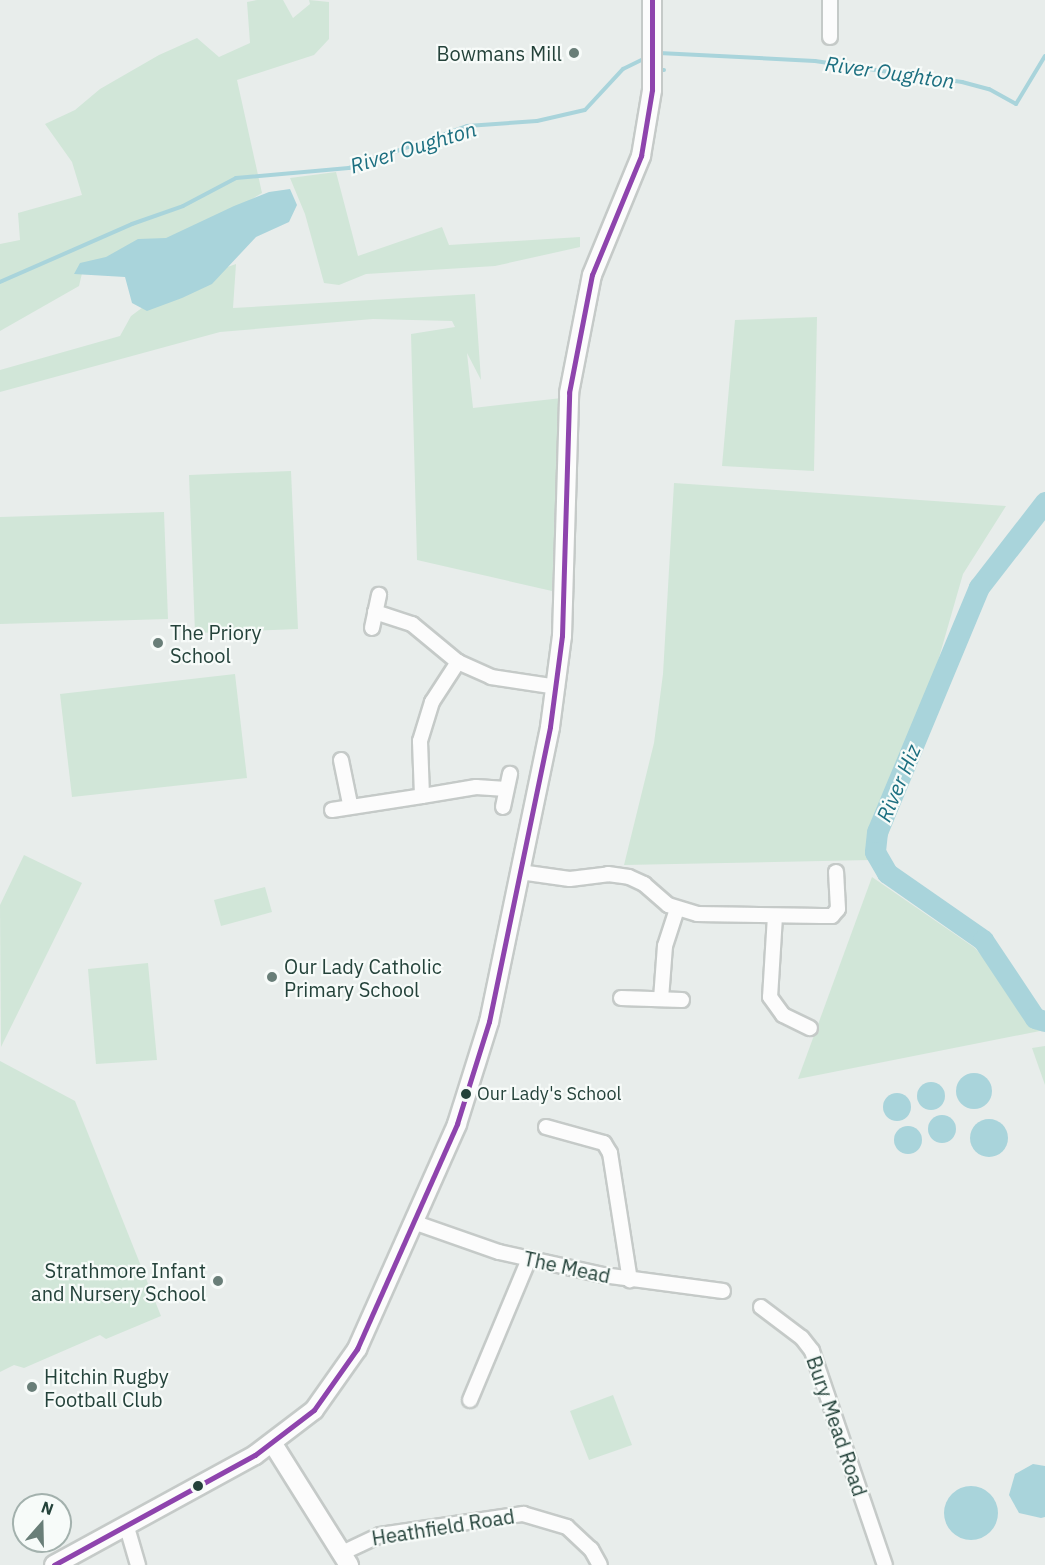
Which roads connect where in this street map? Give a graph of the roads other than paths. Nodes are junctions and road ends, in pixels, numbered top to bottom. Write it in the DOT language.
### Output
graph roads {
  1 [pos="652,0"];
  2 [pos="830,0"];
  3 [pos="830,37"];
  4 [pos="379,595"];
  5 [pos="375,612"];
  6 [pos="372,628"];
  7 [pos="458,662"];
  8 [pos="557,687"];
  9 [pos="342,760"];
  10 [pos="510,774"];
  11 [pos="506,789"];
  12 [pos="422,796"];
  13 [pos="350,804"];
  14 [pos="503,807"];
  15 [pos="332,810"];
  16 [pos="520,872"];
  17 [pos="836,872"];
  18 [pos="677,909"];
  19 [pos="775,916"];
  20 [pos="621,998"];
  21 [pos="661,999"];
  22 [pos="682,1000"];
  23 [pos="810,1028"];
  24 [pos="546,1126"];
  25 [pos="416,1223"];
  26 [pos="529,1259"];
  27 [pos="630,1280"];
  28 [pos="723,1291"];
  29 [pos="761,1307"];
  30 [pos="470,1400"];
  31 [pos="273,1444"];
  32 [pos="126,1524"];
  33 [pos="346,1559"];
  34 [pos="54,1565"];
  35 [pos="138,1565"];
  36 [pos="600,1565"];
  37 [pos="885,1565"];
  1 -- 8 [label="street"];
  2 -- 3 [label="street"];
  4 -- 5 [label="street"];
  5 -- 6 [label="street"];
  5 -- 7 [label="street"];
  7 -- 8 [label="street"];
  7 -- 12 [label="street"];
  8 -- 16 [label="street"];
  9 -- 13 [label="street"];
  10 -- 11 [label="street"];
  11 -- 12 [label="street"];
  11 -- 14 [label="street"];
  12 -- 13 [label="street"];
  13 -- 15 [label="street"];
  16 -- 18 [label="street"];
  16 -- 25 [label="street"];
  17 -- 19 [label="street"];
  18 -- 19 [label="street"];
  18 -- 21 [label="street"];
  19 -- 23 [label="street"];
  20 -- 21 [label="street"];
  21 -- 22 [label="street"];
  24 -- 27 [label="street"];
  25 -- 26 [label="street, The Mead"];
  25 -- 31 [label="street"];
  26 -- 27 [label="street, The Mead"];
  26 -- 30 [label="street"];
  27 -- 28 [label="street, The Mead"];
  29 -- 37 [label="street, Bury Mead Road"];
  31 -- 32 [label="street"];
  31 -- 33 [label="street"];
  32 -- 34 [label="street"];
  32 -- 35 [label="street"];
  33 -- 36 [label="street, Heathfield Road"];
}
